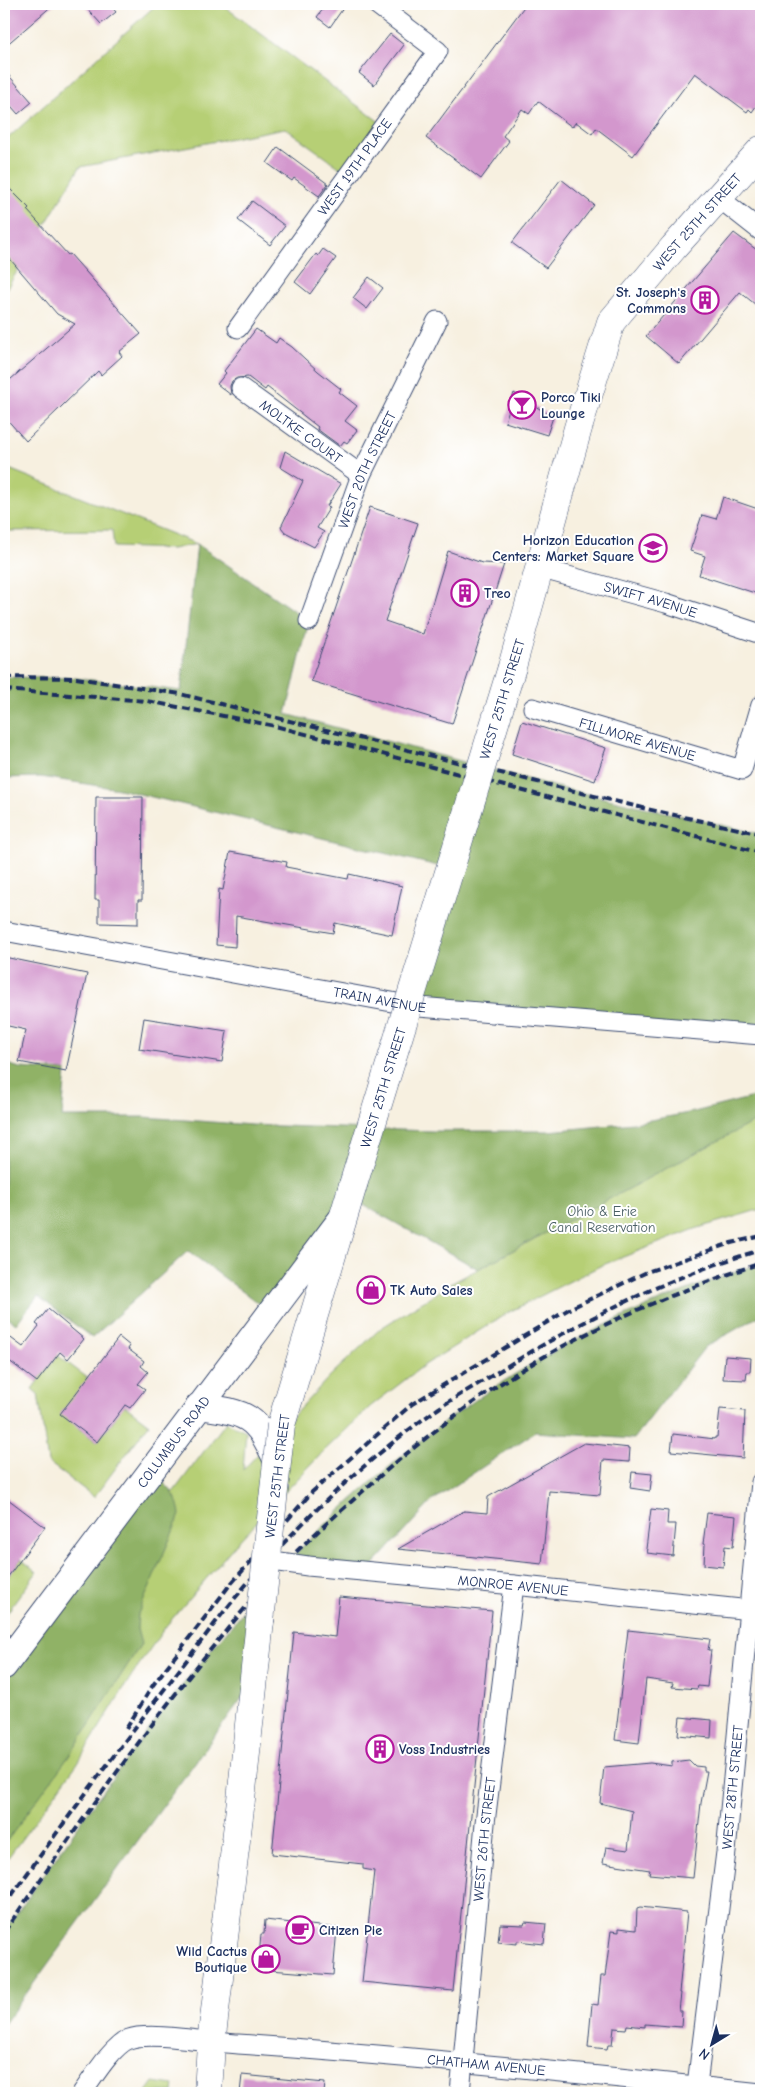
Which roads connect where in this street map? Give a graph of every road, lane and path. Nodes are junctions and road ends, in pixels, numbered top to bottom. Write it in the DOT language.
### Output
graph roads {
  1 [pos="376,4"];
  2 [pos="399,11"];
  3 [pos="761,150"];
  4 [pos="719,198"];
  5 [pos="761,231"];
  6 [pos="437,322"];
  7 [pos="238,328"];
  8 [pos="241,388"];
  9 [pos="361,475"];
  10 [pos="539,568"];
  11 [pos="309,622"];
  12 [pos="761,634"];
  13 [pos="761,705"];
  14 [pos="533,708"];
  15 [pos="4,931"];
  16 [pos="761,1035"];
  17 [pos="342,1218"];
  18 [pos="199,1406"];
  19 [pos="269,1425"];
  20 [pos="761,1482"];
  21 [pos="266,1560"];
  22 [pos="514,1585"];
  23 [pos="755,1611"];
  24 [pos="4,1666"];
  25 [pos="211,2043"];
  26 [pos="463,2062"];
  27 [pos="696,2090"];
  28 [pos="82,2093"];
  29 [pos="208,2093"];
  30 [pos="460,2093"];
  31 [pos="761,2093"];
  1 -- 2 [label="street"];
  2 -- 7 [label="street, WEST 19TH PLACE"];
  3 -- 4 [label="main road, WEST 25TH STREET"];
  4 -- 5 [label="street"];
  4 -- 10 [label="main road, WEST 25TH STREET"];
  6 -- 9 [label="street, WEST 20TH STREET"];
  8 -- 9 [label="street, MOLTKE COURT"];
  9 -- 11 [label="street, WEST 20TH STREET"];
  10 -- 12 [label="street, SWIFT AVENUE"];
  10 -- 17 [label="main road, WEST 25TH STREET, bridge"];
  13 -- 14 [label="street, FILLMORE AVENUE"];
  15 -- 16 [label="street, TRAIN AVENUE"];
  17 -- 18 [label="street, COLUMBUS ROAD"];
  17 -- 19 [label="main road, WEST 25TH STREET"];
  18 -- 19 [label="street"];
  18 -- 24 [label="street, COLUMBUS ROAD"];
  19 -- 21 [label="main road, WEST 25TH STREET, bridge"];
  20 -- 23 [label="street, WEST 28TH STREET"];
  21 -- 22 [label="street, MONROE AVENUE, bridge"];
  21 -- 25 [label="main road, WEST 25TH STREET, bridge"];
  22 -- 23 [label="street, MONROE AVENUE"];
  22 -- 26 [label="street, WEST 26TH STREET"];
  23 -- 27 [label="street, WEST 28TH STREET"];
  25 -- 26 [label="street, CHATHAM AVENUE"];
  25 -- 28 [label="street, CHATHAM AVENUE"];
  25 -- 29 [label="main road, WEST 25TH STREET"];
  26 -- 27 [label="street, CHATHAM AVENUE"];
  26 -- 30 [label="street, WEST 26TH STREET"];
  27 -- 31 [label="street, CHATHAM AVENUE"];
}
